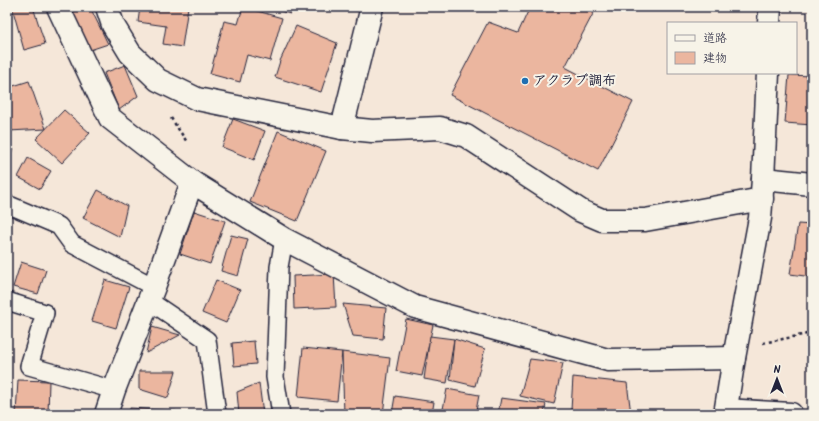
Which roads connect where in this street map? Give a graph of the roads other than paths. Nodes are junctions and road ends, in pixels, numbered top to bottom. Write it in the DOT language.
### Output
graph roads {
  1 [pos="58,7"];
  2 [pos="107,7"];
  3 [pos="372,7"];
  4 [pos="770,7"];
  5 [pos="770,22"];
  6 [pos="768,74"];
  7 [pos="342,128"];
  8 [pos="192,182"];
  9 [pos="812,184"];
  10 [pos="762,189"];
  11 [pos="7,204"];
  12 [pos="284,239"];
  13 [pos="151,293"];
  14 [pos="7,301"];
  15 [pos="734,358"];
  16 [pos="114,390"];
  17 [pos="726,412"];
  18 [pos="106,414"];
  19 [pos="217,414"];
  20 [pos="281,414"];
  21 [pos="791,414"];
  1 -- 8 [label="street"];
  2 -- 7 [label="street"];
  3 -- 7 [label="street"];
  4 -- 5 [label="street"];
  6 -- 10 [label="street"];
  7 -- 10 [label="street"];
  8 -- 12 [label="street"];
  8 -- 13 [label="street"];
  9 -- 10 [label="street"];
  10 -- 15 [label="street"];
  11 -- 13 [label="lane"];
  12 -- 15 [label="street"];
  12 -- 20 [label="lane"];
  13 -- 16 [label="street"];
  13 -- 19 [label="lane"];
  14 -- 16 [label="lane"];
  15 -- 17 [label="street"];
  16 -- 18 [label="street"];
  17 -- 21 [label="street"];
}
